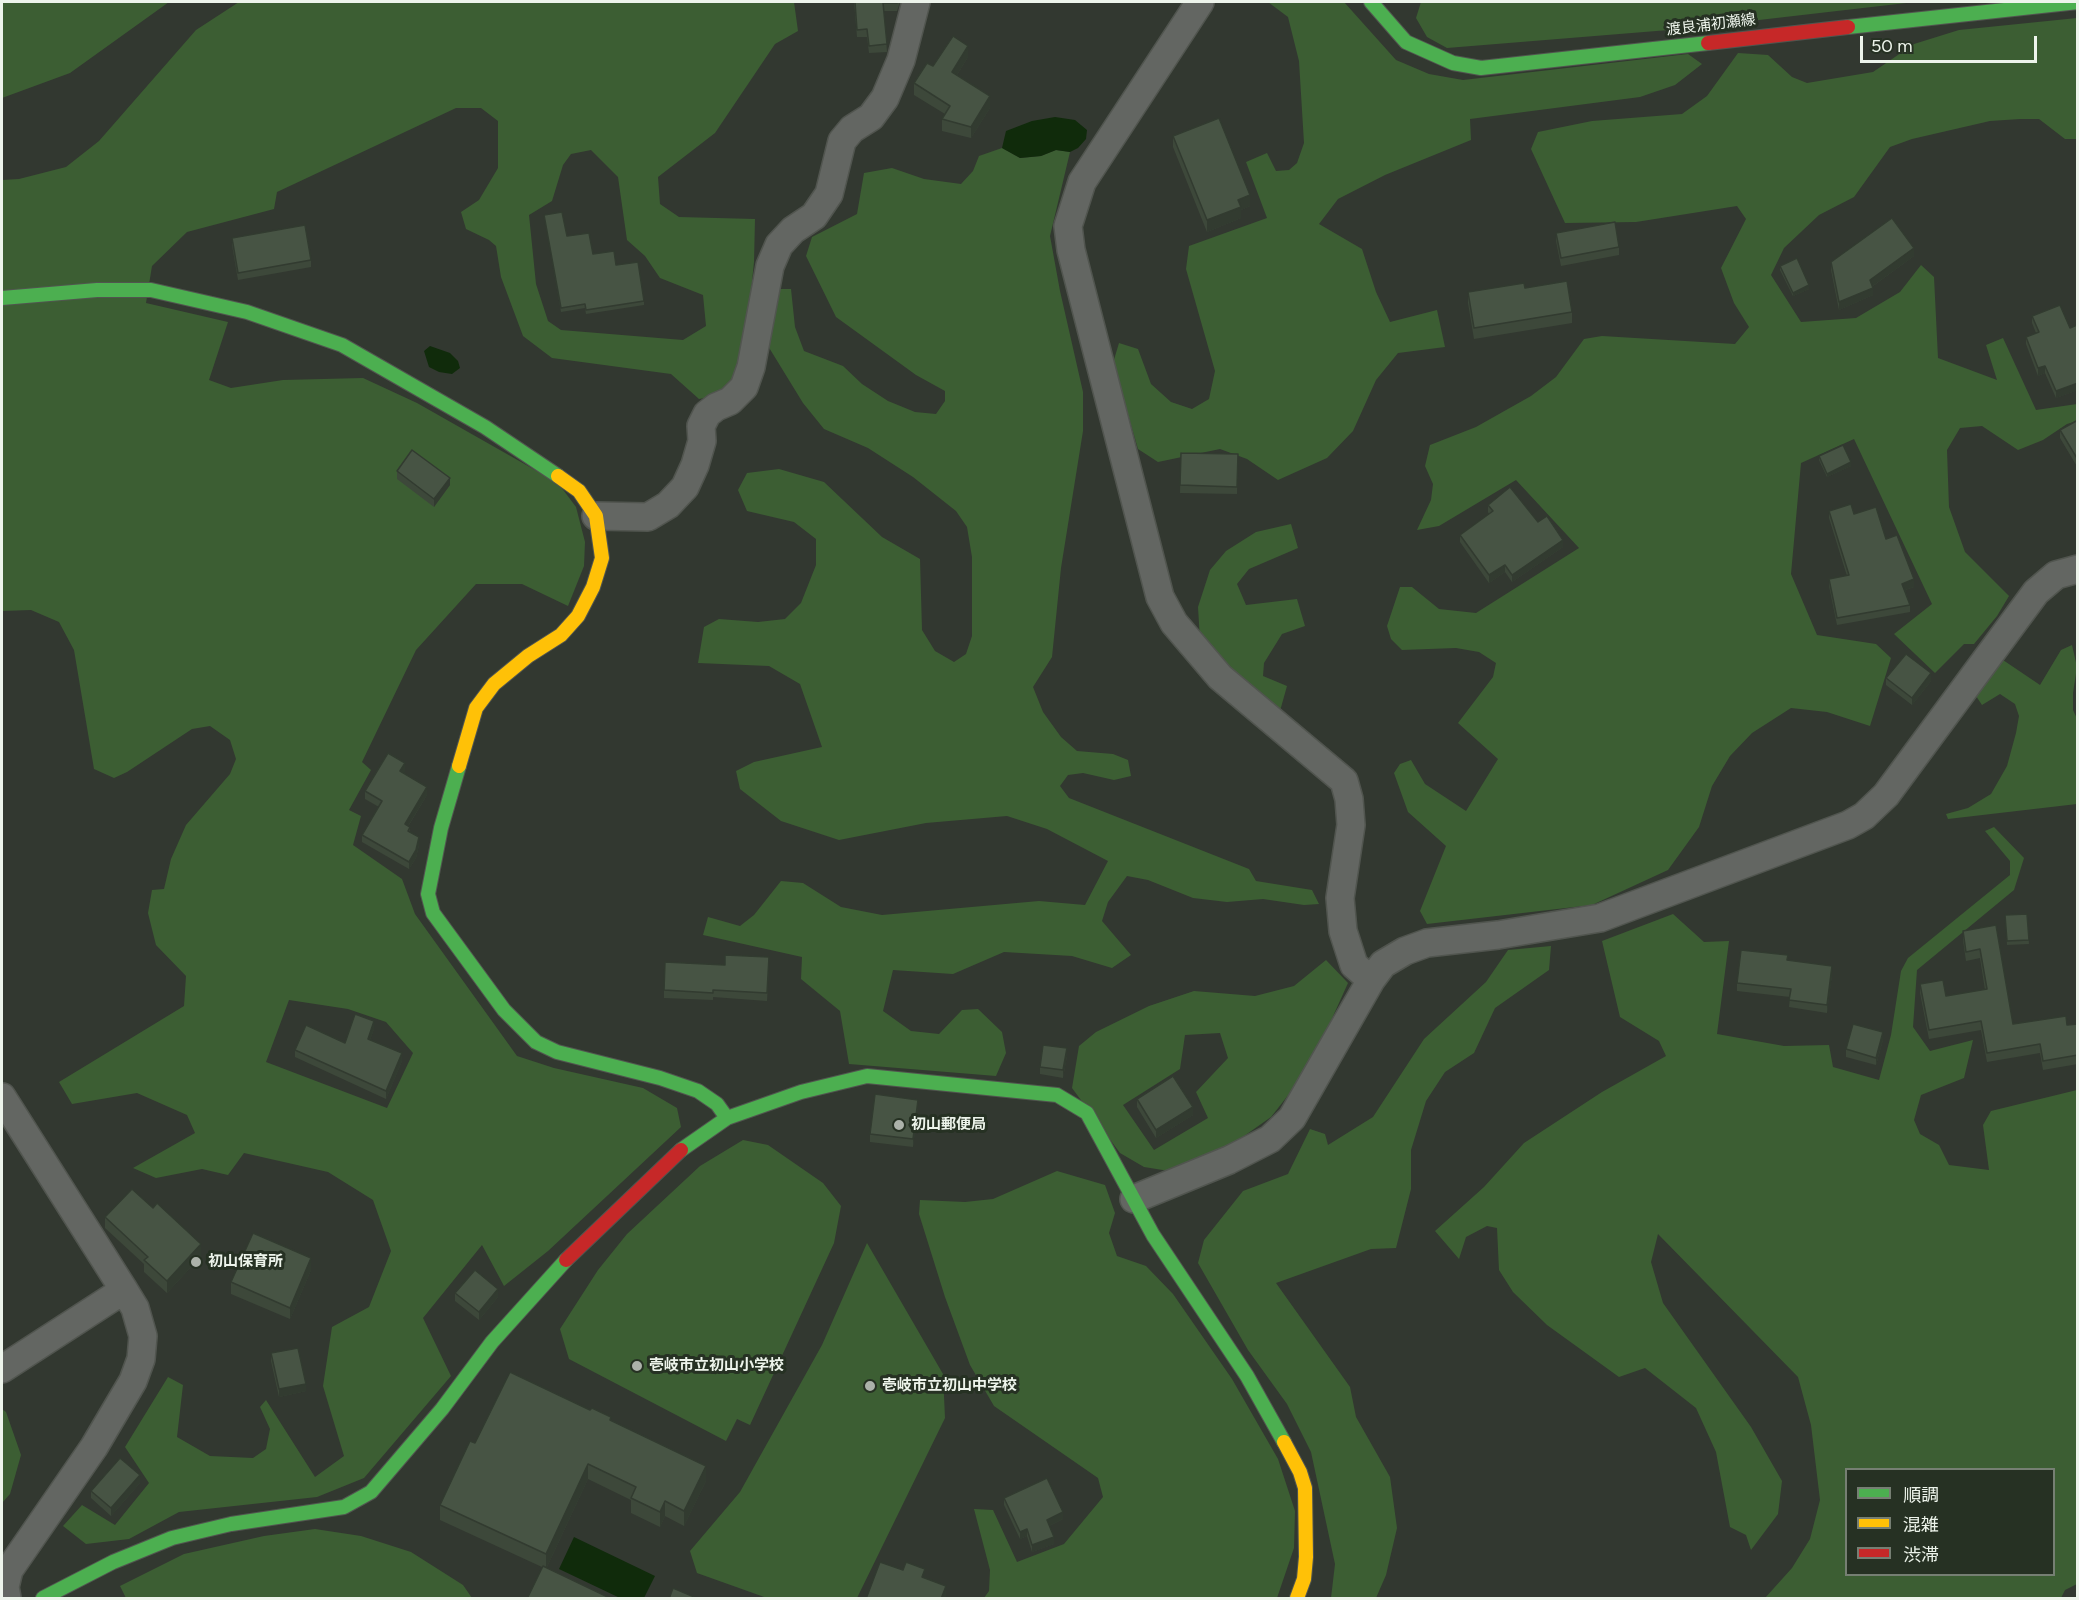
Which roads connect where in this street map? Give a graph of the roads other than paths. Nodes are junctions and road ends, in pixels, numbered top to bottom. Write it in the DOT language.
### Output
graph roads {
  1 [pos="916,2"];
  2 [pos="1200,2"];
  3 [pos="1371,2"];
  4 [pos="2078,2"];
  5 [pos="2,298"];
  6 [pos="596,516"];
  7 [pos="2078,570"];
  8 [pos="1371,980"];
  9 [pos="2,1097"];
  10 [pos="727,1118"];
  11 [pos="1134,1199"];
  12 [pos="124,1290"];
  13 [pos="2,1369"];
  14 [pos="7,1599"];
  15 [pos="43,1599"];
  16 [pos="1297,1599"];
  1 -- 6 [label="street"];
  2 -- 8 [label="street"];
  3 -- 4 [label="street, 渡良浦初瀬線"];
  5 -- 6 [label="street"];
  6 -- 10 [label="street"];
  7 -- 8 [label="street"];
  8 -- 11 [label="street"];
  9 -- 12 [label="street"];
  10 -- 11 [label="street"];
  10 -- 15 [label="street"];
  11 -- 16 [label="street"];
  12 -- 13 [label="street"];
  12 -- 14 [label="street"];
}
